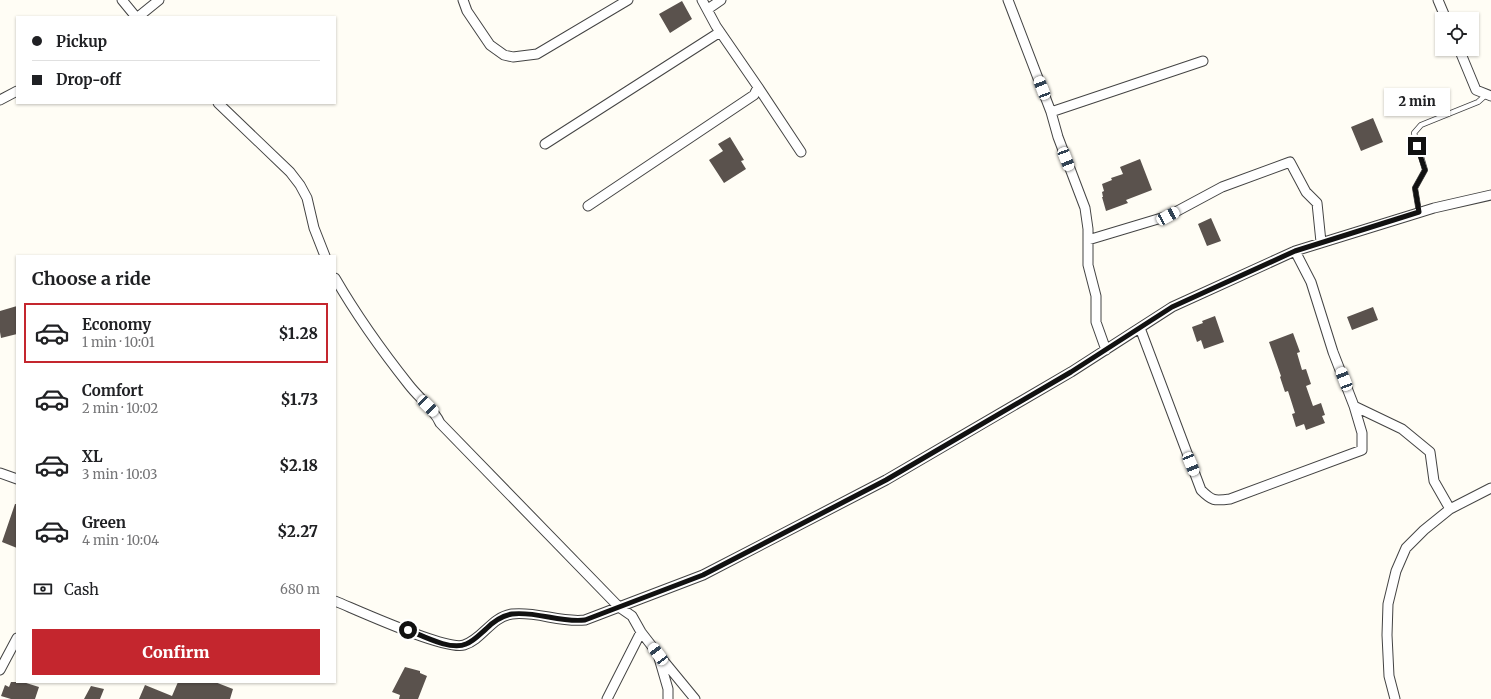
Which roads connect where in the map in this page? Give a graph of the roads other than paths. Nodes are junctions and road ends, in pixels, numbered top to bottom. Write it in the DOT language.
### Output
graph roads {
  1 [pos="122,0"];
  2 [pos="159,0"];
  3 [pos="463,0"];
  4 [pos="628,0"];
  5 [pos="702,0"];
  6 [pos="721,0"];
  7 [pos="1008,0"];
  8 [pos="1438,0"];
  9 [pos="708,9"];
  10 [pos="1443,12"];
  11 [pos="136,16"];
  12 [pos="138,16"];
  13 [pos="720,32"];
  14 [pos="1462,56"];
  15 [pos="1203,61"];
  16 [pos="758,87"];
  17 [pos="16,92"];
  18 [pos="1489,95"];
  19 [pos="0,100"];
  20 [pos="219,104"];
  21 [pos="1051,112"];
  22 [pos="545,144"];
  23 [pos="801,152"];
  24 [pos="1491,195"];
  25 [pos="588,206"];
  26 [pos="1419,212"];
  27 [pos="1088,240"];
  28 [pos="1320,242"];
  29 [pos="1295,251"];
  30 [pos="324,255"];
  31 [pos="336,280"];
  32 [pos="1140,328"];
  33 [pos="1106,350"];
  34 [pos="1354,406"];
  35 [pos="0,473"];
  36 [pos="16,479"];
  37 [pos="1491,488"];
  38 [pos="1450,509"];
  39 [pos="336,601"];
  40 [pos="619,607"];
  41 [pos="641,632"];
  42 [pos="16,640"];
  43 [pos="658,654"];
  44 [pos="0,670"];
  45 [pos="607,699"];
  46 [pos="668,699"];
  47 [pos="695,699"];
  48 [pos="1395,699"];
  1 -- 11 [label="street"];
  2 -- 12 [label="street"];
  3 -- 4 [label="street"];
  5 -- 9 [label="street"];
  6 -- 9 [label="street"];
  7 -- 21 [label="street"];
  8 -- 10 [label="street"];
  9 -- 13 [label="street"];
  13 -- 16 [label="street"];
  13 -- 22 [label="street"];
  14 -- 18 [label="street"];
  15 -- 21 [label="street"];
  16 -- 23 [label="street"];
  16 -- 25 [label="street"];
  17 -- 19 [label="street"];
  18 -- 26 [label="lane"];
  20 -- 30 [label="street"];
  21 -- 27 [label="street"];
  24 -- 26 [label="street"];
  26 -- 28 [label="street"];
  27 -- 28 [label="street"];
  27 -- 33 [label="street"];
  28 -- 29 [label="street"];
  29 -- 32 [label="street"];
  29 -- 34 [label="street"];
  31 -- 40 [label="street"];
  32 -- 33 [label="street"];
  32 -- 34 [label="street"];
  33 -- 40 [label="street"];
  34 -- 38 [label="street"];
  35 -- 36 [label="street"];
  37 -- 38 [label="street"];
  38 -- 48 [label="street"];
  39 -- 40 [label="street"];
  40 -- 41 [label="street"];
  41 -- 43 [label="street"];
  41 -- 45 [label="street"];
  42 -- 44 [label="street"];
  43 -- 46 [label="street"];
  43 -- 47 [label="street"];
}
